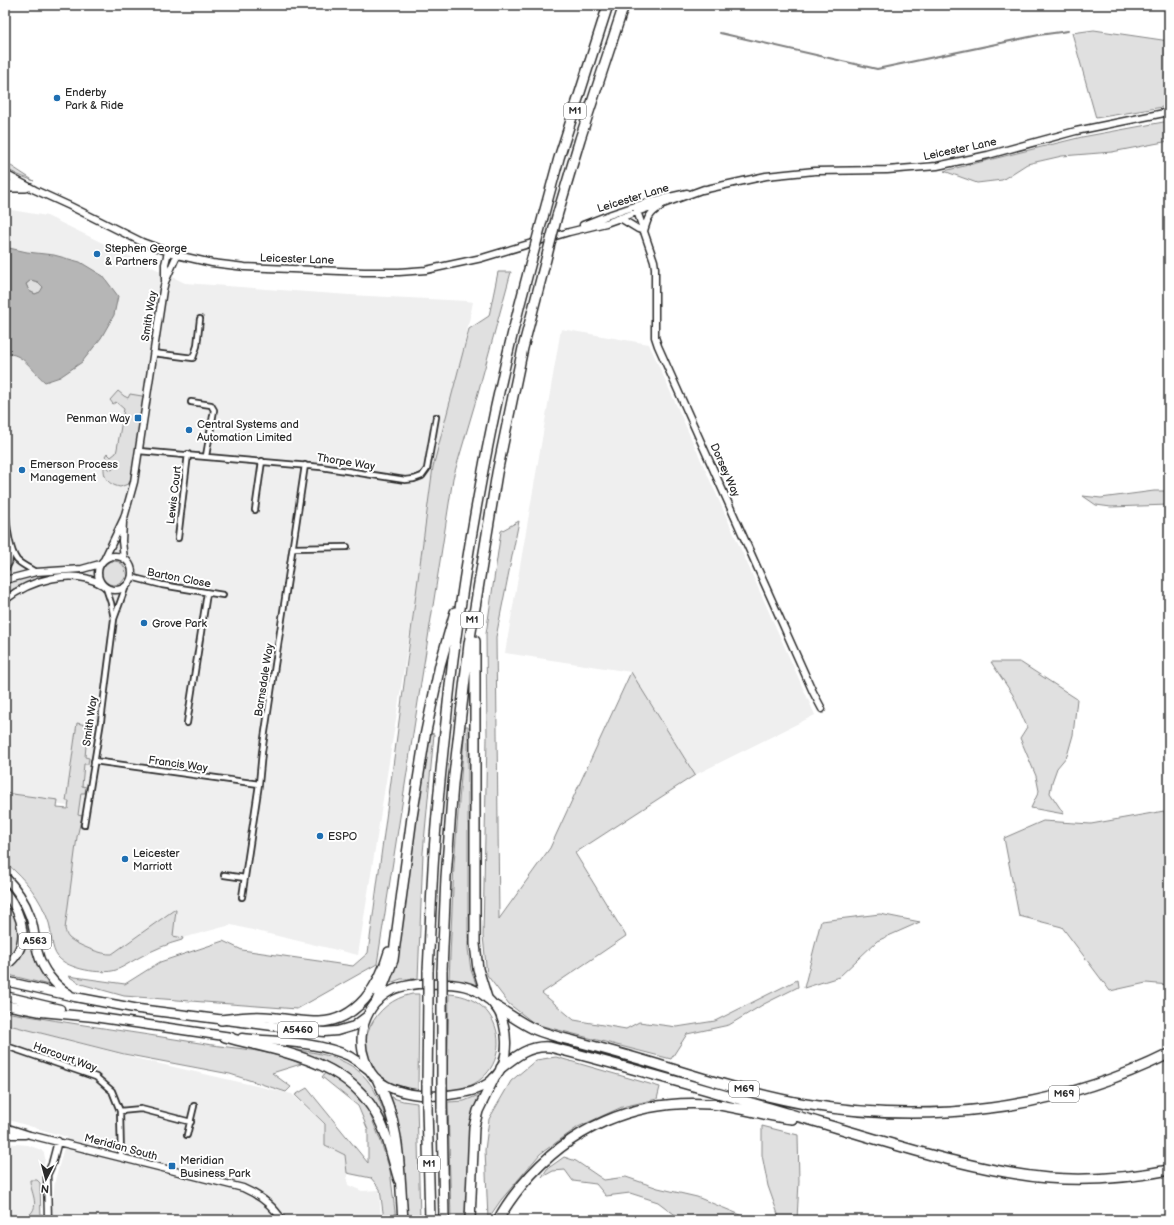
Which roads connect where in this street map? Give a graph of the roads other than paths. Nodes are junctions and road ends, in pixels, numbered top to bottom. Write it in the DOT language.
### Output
graph roads {
  1 [pos="608,5"];
  2 [pos="624,5"];
  3 [pos="1169,112"];
  4 [pos="5,174"];
  5 [pos="5,182"];
  6 [pos="5,188"];
  7 [pos="26,188"];
  8 [pos="35,190"];
  9 [pos="704,190"];
  10 [pos="663,204"];
  11 [pos="636,209"];
  12 [pos="620,218"];
  13 [pos="644,231"];
  14 [pos="569,232"];
  15 [pos="168,252"];
  16 [pos="177,254"];
  17 [pos="165,282"];
  18 [pos="200,319"];
  19 [pos="153,353"];
  20 [pos="190,402"];
  21 [pos="436,417"];
  22 [pos="140,451"];
  23 [pos="188,454"];
  24 [pos="206,456"];
  25 [pos="262,461"];
  26 [pos="305,465"];
  27 [pos="5,504"];
  28 [pos="255,510"];
  29 [pos="124,518"];
  30 [pos="178,538"];
  31 [pos="11,544"];
  32 [pos="346,547"];
  33 [pos="293,548"];
  34 [pos="124,559"];
  35 [pos="102,562"];
  36 [pos="482,564"];
  37 [pos="5,570"];
  38 [pos="466,570"];
  39 [pos="36,572"];
  40 [pos="132,577"];
  41 [pos="5,580"];
  42 [pos="103,586"];
  43 [pos="126,586"];
  44 [pos="207,593"];
  45 [pos="223,595"];
  46 [pos="5,600"];
  47 [pos="114,619"];
  48 [pos="822,709"];
  49 [pos="187,723"];
  50 [pos="94,761"];
  51 [pos="259,784"];
  52 [pos="84,825"];
  53 [pos="224,875"];
  54 [pos="5,877"];
  55 [pos="245,878"];
  56 [pos="5,892"];
  57 [pos="242,897"];
  58 [pos="400,908"];
  59 [pos="5,966"];
  60 [pos="5,981"];
  61 [pos="5,996"];
  62 [pos="75,997"];
  63 [pos="487,998"];
  64 [pos="377,1001"];
  65 [pos="5,1005"];
  66 [pos="495,1006"];
  67 [pos="369,1013"];
  68 [pos="94,1017"];
  69 [pos="221,1020"];
  70 [pos="225,1037"];
  71 [pos="9,1047"];
  72 [pos="1169,1054"];
  73 [pos="501,1068"];
  74 [pos="369,1070"];
  75 [pos="494,1078"];
  76 [pos="378,1081"];
  77 [pos="194,1106"];
  78 [pos="120,1111"];
  79 [pos="191,1122"];
  80 [pos="819,1122"];
  81 [pos="5,1127"];
  82 [pos="5,1135"];
  83 [pos="30,1135"];
  84 [pos="187,1135"];
  85 [pos="58,1141"];
  86 [pos="120,1158"];
  87 [pos="1169,1170"];
  88 [pos="399,1180"];
  89 [pos="48,1220"];
  90 [pos="282,1220"];
  91 [pos="403,1220"];
  92 [pos="430,1220"];
  93 [pos="444,1220"];
  94 [pos="470,1220"];
  95 [pos="498,1220"];
  1 -- 38 [label="highway, M1, bridge"];
  2 -- 36 [label="highway, M1, bridge"];
  3 -- 9 [label="street, Leicester Lane"];
  4 -- 8 [label="street, Leicester Lane"];
  5 -- 7 [label="street, Leicester Lane"];
  6 -- 7 [label="main road"];
  7 -- 8 [label="street, Leicester Lane"];
  8 -- 15 [label="street, Leicester Lane"];
  9 -- 10 [label="street, Leicester Lane"];
  9 -- 11 [label="street, Leicester Lane"];
  10 -- 11 [label="street, Leicester Lane"];
  10 -- 13 [label="street"];
  11 -- 12 [label="street, Leicester Lane"];
  11 -- 13 [label="street, Dorsey Way"];
  11 -- 14 [label="street, Leicester Lane"];
  12 -- 13 [label="street"];
  12 -- 14 [label="street, Leicester Lane"];
  13 -- 48 [label="street, Dorsey Way"];
  14 -- 16 [label="street, Leicester Lane"];
  15 -- 16 [label="street, Leicester Lane"];
  15 -- 17 [label="street"];
  16 -- 17 [label="street"];
  17 -- 19 [label="street, Smith Way"];
  18 -- 19 [label="street, Smith Way"];
  19 -- 22 [label="street, Smith Way"];
  20 -- 24 [label="street"];
  21 -- 26 [label="street, Thorpe Way"];
  22 -- 23 [label="street, Thorpe Way"];
  22 -- 29 [label="street, Smith Way"];
  23 -- 24 [label="street, Thorpe Way"];
  23 -- 30 [label="street, Lewis Court"];
  24 -- 25 [label="street, Thorpe Way"];
  25 -- 26 [label="street, Thorpe Way"];
  25 -- 28 [label="street"];
  26 -- 33 [label="street, Barnsdale Way"];
  27 -- 31 [label="street"];
  29 -- 34 [label="street, Smith Way"];
  29 -- 35 [label="street, Smith Way"];
  31 -- 37 [label="street"];
  31 -- 39 [label="street"];
  32 -- 33 [label="street"];
  33 -- 51 [label="street, Barnsdale Way"];
  34 -- 35 [label="street"];
  34 -- 40 [label="street"];
  35 -- 39 [label="street"];
  35 -- 42 [label="street"];
  36 -- 63 [label="highway"];
  36 -- 93 [label="highway, M1, bridge"];
  38 -- 58 [label="highway"];
  38 -- 92 [label="highway, M1, bridge"];
  39 -- 41 [label="street"];
  40 -- 43 [label="street"];
  40 -- 44 [label="street, Barton Close"];
  42 -- 43 [label="street"];
  42 -- 46 [label="street"];
  42 -- 47 [label="street, Smith Way"];
  43 -- 47 [label="street, Smith Way"];
  44 -- 45 [label="street, Barton Close"];
  44 -- 49 [label="street"];
  47 -- 50 [label="street, Smith Way"];
  50 -- 51 [label="street, Francis Way"];
  50 -- 52 [label="street, Smith Way"];
  51 -- 55 [label="street, Barnsdale Way"];
  53 -- 55 [label="street"];
  54 -- 62 [label="highway, A563"];
  55 -- 57 [label="street, Barnsdale Way"];
  56 -- 59 [label="highway"];
  58 -- 64 [label="highway"];
  58 -- 69 [label="highway"];
  60 -- 62 [label="highway, A5460"];
  61 -- 68 [label="highway, A5460"];
  62 -- 69 [label="highway, A5460"];
  63 -- 64 [label="highway"];
  63 -- 66 [label="highway"];
  64 -- 67 [label="highway"];
  65 -- 68 [label="highway"];
  66 -- 72 [label="highway, M69"];
  66 -- 73 [label="highway"];
  67 -- 69 [label="highway, A5460"];
  67 -- 74 [label="highway"];
  68 -- 70 [label="highway, A5460"];
  70 -- 74 [label="highway, A5460"];
  70 -- 88 [label="highway"];
  71 -- 78 [label="street, Harcourt Way"];
  73 -- 75 [label="highway"];
  73 -- 80 [label="highway, M69"];
  74 -- 76 [label="highway"];
  75 -- 76 [label="highway"];
  75 -- 94 [label="highway"];
  76 -- 88 [label="highway"];
  77 -- 79 [label="street"];
  78 -- 79 [label="street"];
  78 -- 86 [label="street, Harcourt Way"];
  79 -- 84 [label="street"];
  80 -- 87 [label="highway, M69"];
  80 -- 95 [label="highway, M69"];
  81 -- 83 [label="street, Meridian South"];
  82 -- 83 [label="street, Meridian South"];
  83 -- 85 [label="street, Meridian South"];
  85 -- 86 [label="street, Meridian South"];
  85 -- 89 [label="street"];
  86 -- 90 [label="street, Meridian South"];
  88 -- 91 [label="highway"];
}
